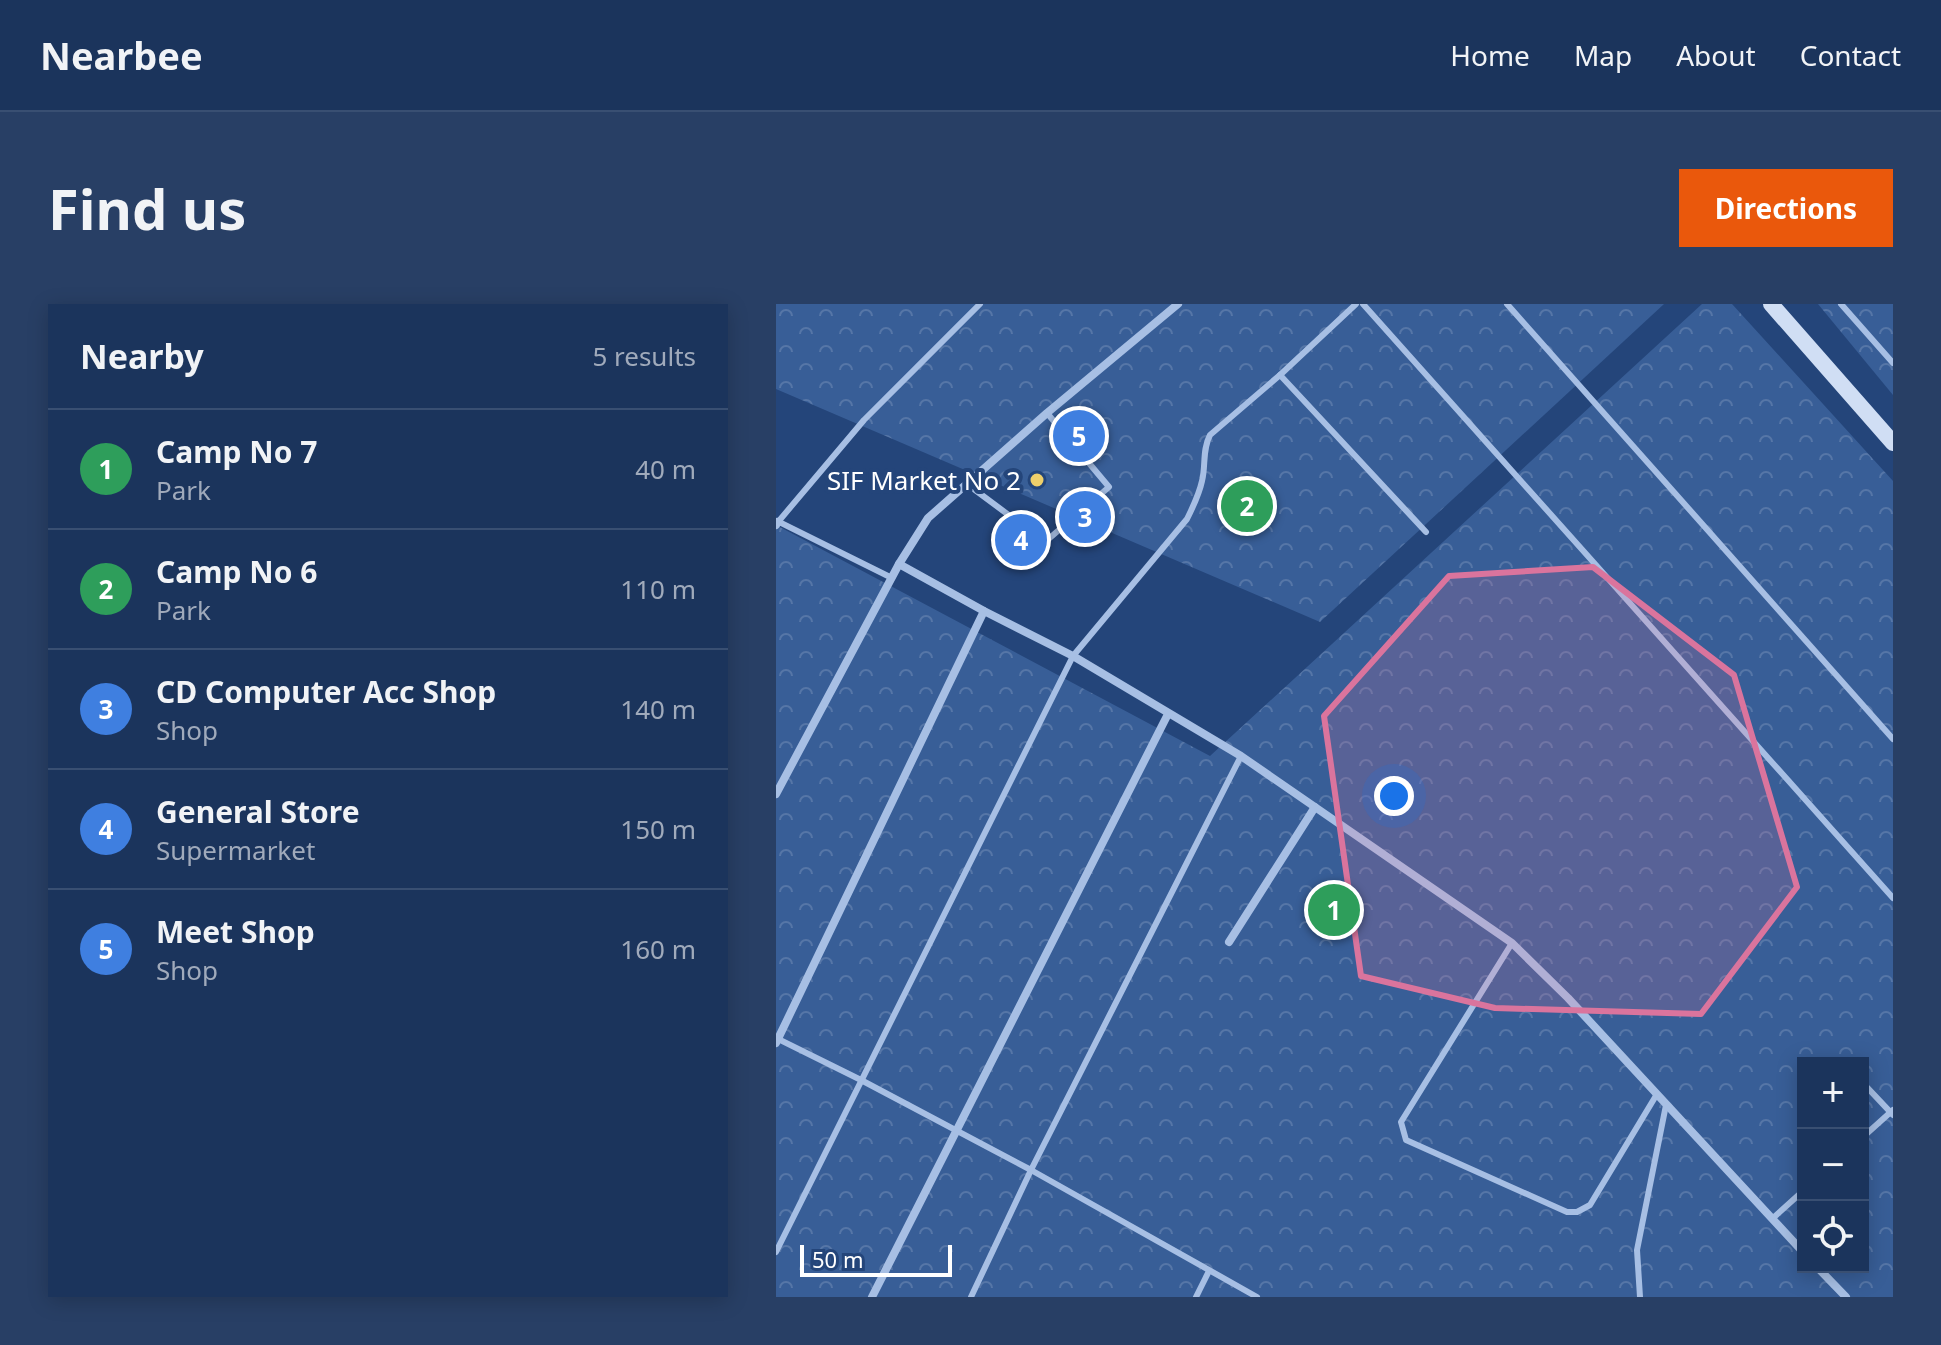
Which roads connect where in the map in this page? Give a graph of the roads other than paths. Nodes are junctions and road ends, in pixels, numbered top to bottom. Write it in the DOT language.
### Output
graph roads {
  1 [pos="980,304"];
  2 [pos="1178,304"];
  3 [pos="1356,304"];
  4 [pos="1363,304"];
  5 [pos="1507,304"];
  6 [pos="1771,304"];
  7 [pos="1841,304"];
  8 [pos="1893,363"];
  9 [pos="1280,375"];
  10 [pos="1047,413"];
  11 [pos="1893,443"];
  12 [pos="967,484"];
  13 [pos="777,522"];
  14 [pos="1426,532"];
  15 [pos="899,564"];
  16 [pos="892,578"];
  17 [pos="984,611"];
  18 [pos="1073,656"];
  19 [pos="1168,714"];
  20 [pos="1893,739"];
  21 [pos="1241,756"];
  22 [pos="776,794"];
  23 [pos="1315,807"];
  24 [pos="1891,892"];
  25 [pos="1229,942"];
  26 [pos="1512,943"];
  27 [pos="777,1040"];
  28 [pos="861,1080"];
  29 [pos="1869,1089"];
  30 [pos="1657,1094"];
  31 [pos="1666,1105"];
  32 [pos="1892,1113"];
  33 [pos="957,1131"];
  34 [pos="1869,1132"];
  35 [pos="1031,1170"];
  36 [pos="1797,1196"];
  37 [pos="1772,1219"];
  38 [pos="1797,1246"];
  39 [pos="776,1252"];
  40 [pos="1209,1271"];
  41 [pos="1823,1273"];
  42 [pos="872,1297"];
  43 [pos="971,1297"];
  44 [pos="1196,1297"];
  45 [pos="1257,1297"];
  46 [pos="1640,1297"];
  47 [pos="1846,1297"];
  1 -- 13 [label="lane"];
  2 -- 10 [label="street"];
  3 -- 9 [label="lane"];
  4 -- 24 [label="lane"];
  5 -- 20 [label="lane"];
  6 -- 11 [label="street"];
  7 -- 8 [label="lane"];
  9 -- 14 [label="lane"];
  9 -- 18 [label="lane"];
  10 -- 12 [label="street"];
  10 -- 12 [label="lane"];
  12 -- 15 [label="street"];
  13 -- 16 [label="lane"];
  15 -- 16 [label="street"];
  15 -- 17 [label="street"];
  16 -- 22 [label="street"];
  17 -- 18 [label="street"];
  17 -- 27 [label="street"];
  18 -- 19 [label="street"];
  18 -- 28 [label="lane"];
  19 -- 21 [label="street"];
  19 -- 33 [label="street"];
  21 -- 23 [label="street"];
  21 -- 35 [label="lane"];
  23 -- 25 [label="street"];
  23 -- 26 [label="street"];
  26 -- 30 [label="street"];
  26 -- 30 [label="lane"];
  27 -- 28 [label="lane"];
  28 -- 33 [label="lane"];
  28 -- 39 [label="lane"];
  29 -- 32 [label="lane"];
  30 -- 31 [label="street"];
  31 -- 37 [label="street"];
  31 -- 46 [label="lane"];
  32 -- 34 [label="lane"];
  33 -- 35 [label="lane"];
  33 -- 42 [label="street"];
  35 -- 40 [label="lane"];
  35 -- 43 [label="lane"];
  36 -- 37 [label="lane"];
  37 -- 38 [label="street"];
  40 -- 44 [label="lane"];
  40 -- 45 [label="lane"];
  41 -- 47 [label="street"];
}
